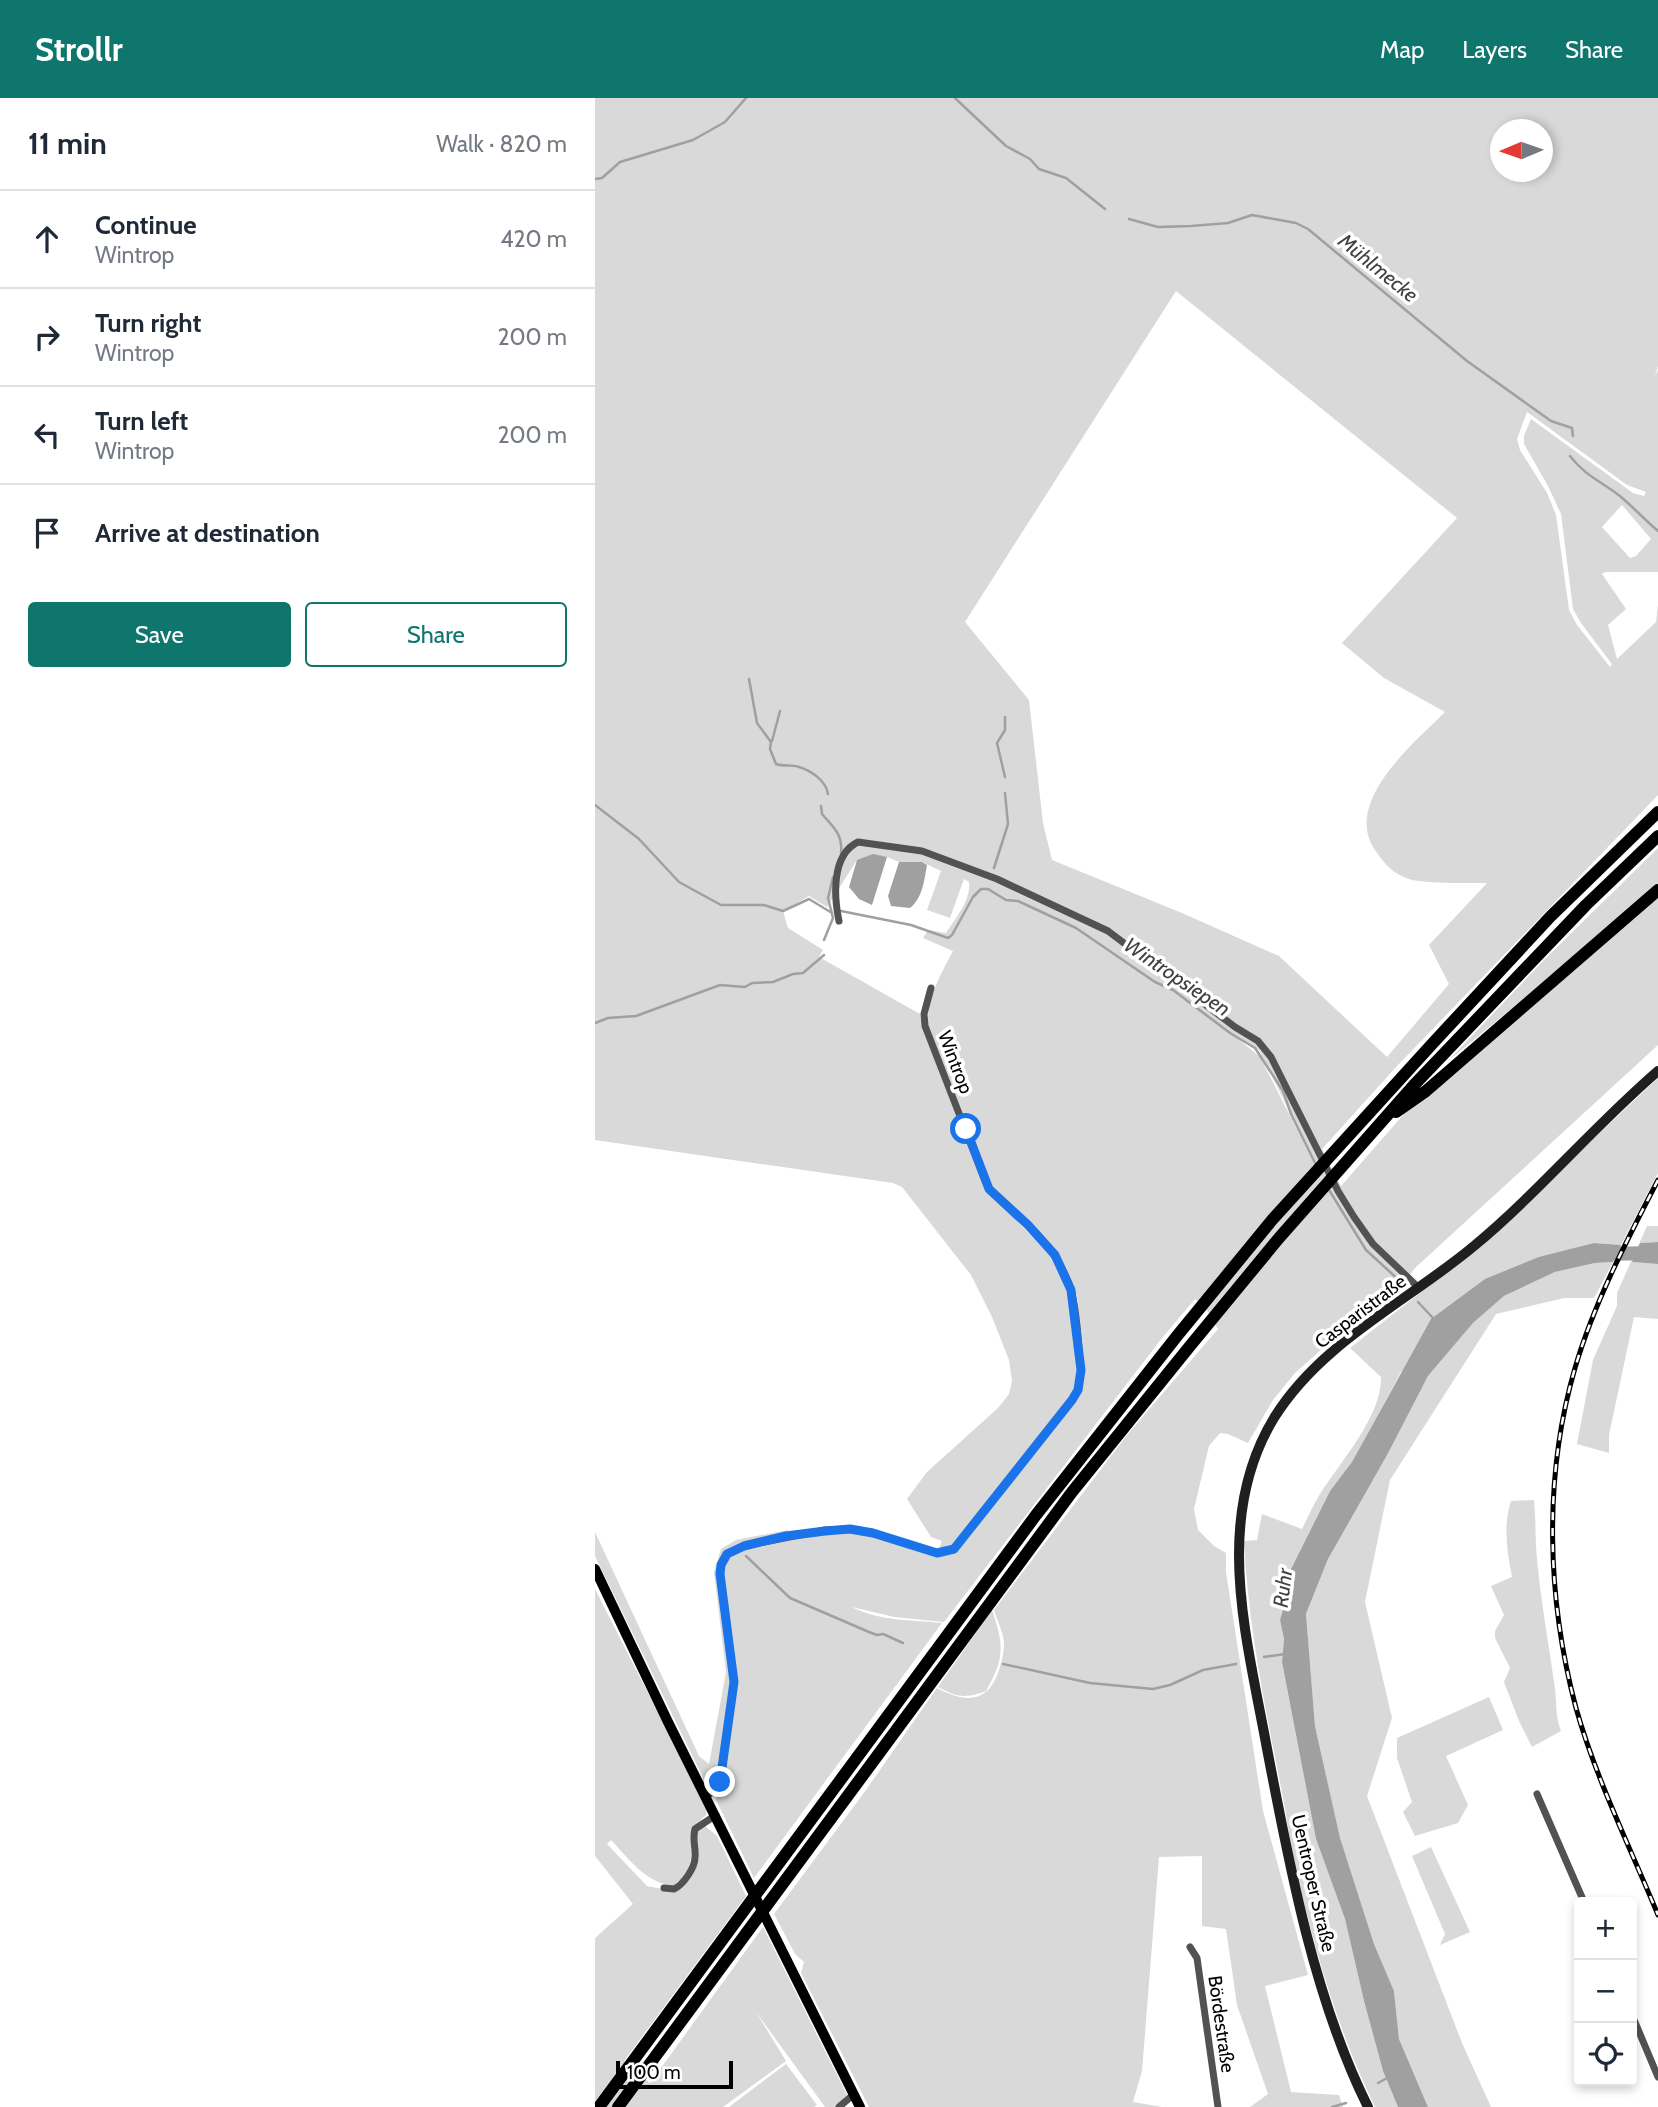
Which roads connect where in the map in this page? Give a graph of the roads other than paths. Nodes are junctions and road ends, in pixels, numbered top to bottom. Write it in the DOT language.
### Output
graph roads {
  1 [pos="1658,812"];
  2 [pos="1658,835"];
  3 [pos="1658,890"];
  4 [pos="839,921"];
  5 [pos="931,988"];
  6 [pos="1658,1071"];
  7 [pos="1376,1127"];
  8 [pos="1419,1288"];
  9 [pos="595,1569"];
  10 [pos="1251,1661"];
  11 [pos="1538,1794"];
  12 [pos="707,1797"];
  13 [pos="716,1815"];
  14 [pos="664,1888"];
  15 [pos="1582,1897"];
  16 [pos="1190,1947"];
  17 [pos="1635,2023"];
  18 [pos="1658,2077"];
  19 [pos="853,2095"];
  20 [pos="599,2107"];
  21 [pos="618,2107"];
  22 [pos="839,2107"];
  23 [pos="860,2107"];
  24 [pos="1218,2107"];
  25 [pos="1368,2107"];
  1 -- 20 [label="highway"];
  2 -- 7 [label="highway"];
  3 -- 7 [label="highway"];
  4 -- 8 [label="street"];
  5 -- 12 [label="street, Wintrop"];
  6 -- 8 [label="main road, Casparistraße"];
  7 -- 21 [label="highway"];
  8 -- 10 [label="main road, Casparistraße"];
  9 -- 12 [label="main road"];
  10 -- 25 [label="main road, Uentroper Straße"];
  11 -- 15 [label="street"];
  12 -- 13 [label="main road"];
  13 -- 14 [label="street"];
  13 -- 19 [label="main road"];
  16 -- 24 [label="street, Bördestraße"];
  17 -- 18 [label="street"];
  19 -- 22 [label="street"];
  19 -- 23 [label="main road"];
}
